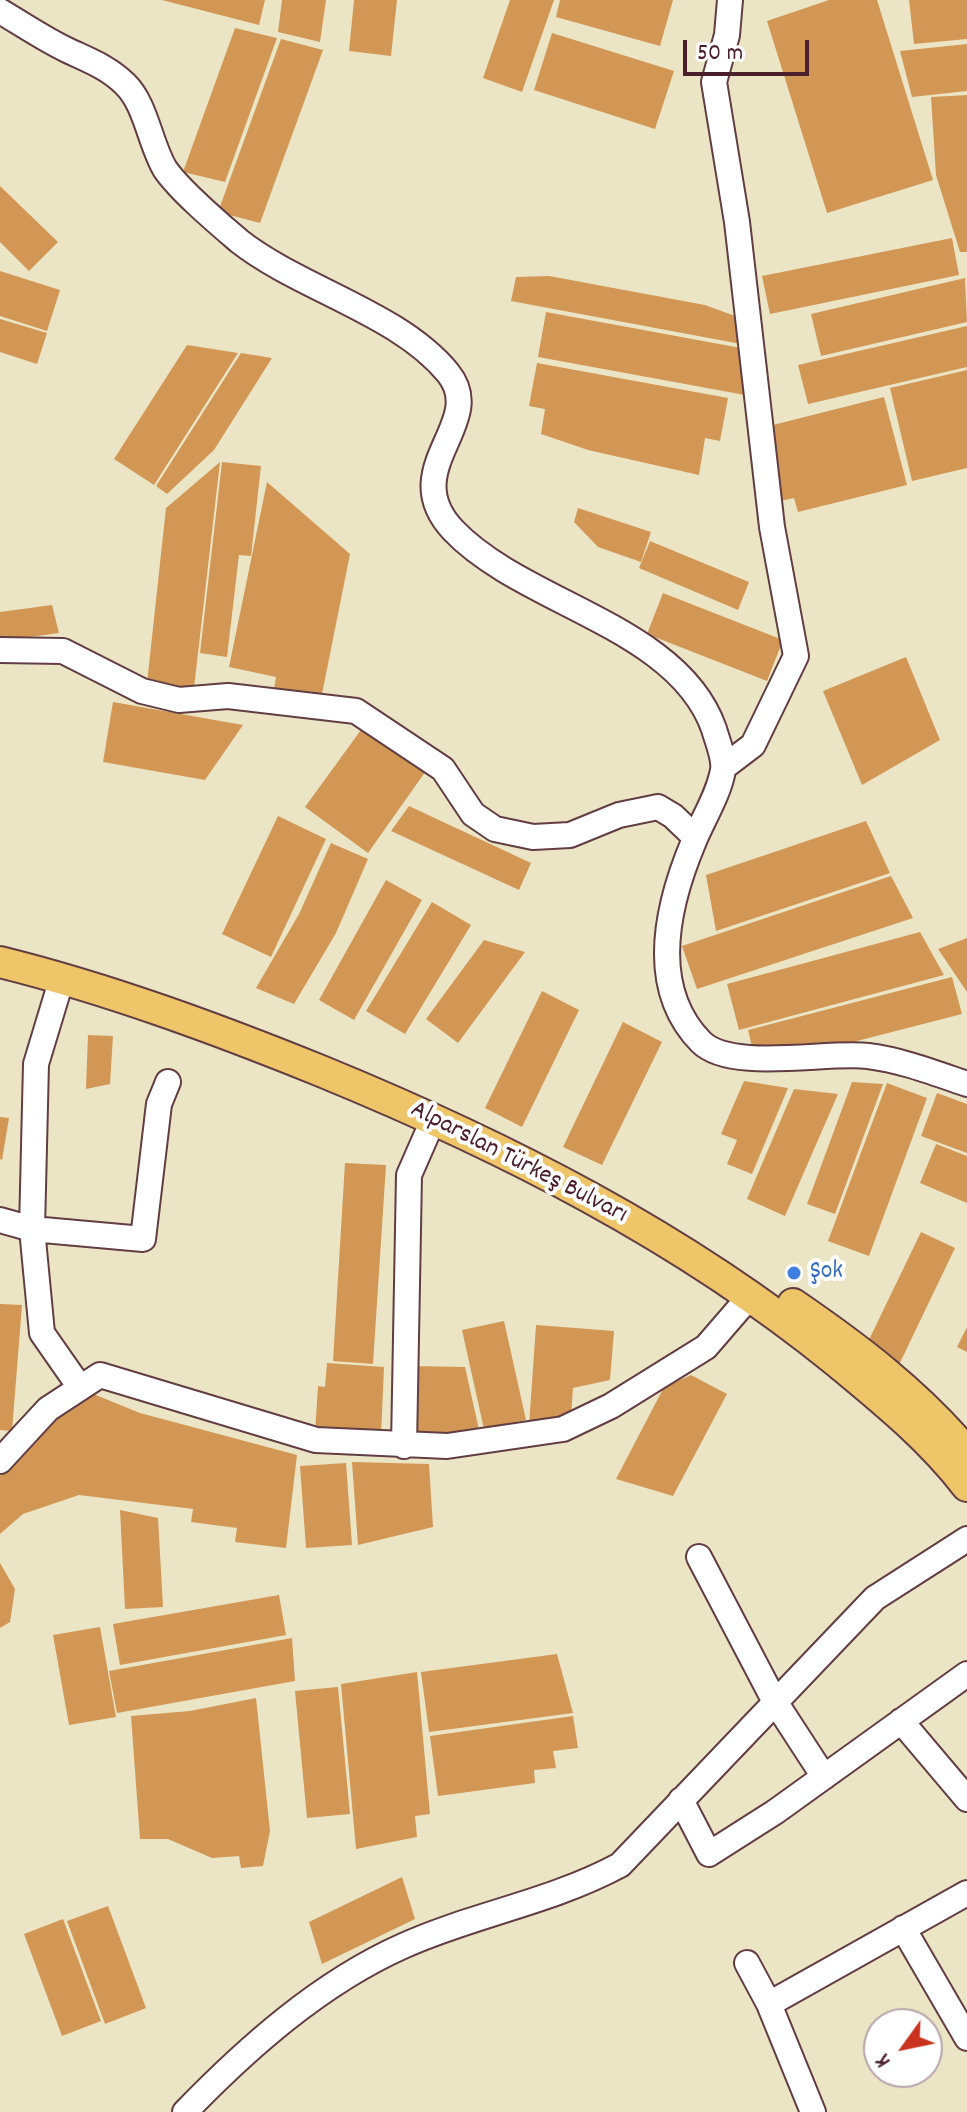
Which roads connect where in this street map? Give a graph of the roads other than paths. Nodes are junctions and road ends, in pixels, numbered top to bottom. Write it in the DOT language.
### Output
graph roads {
  1 [pos="730,0"];
  2 [pos="0,11"];
  3 [pos="0,650"];
  4 [pos="724,767"];
  5 [pos="695,837"];
  6 [pos="0,943"];
  7 [pos="0,962"];
  8 [pos="62,978"];
  9 [pos="168,1082"];
  10 [pos="967,1084"];
  11 [pos="434,1118"];
  12 [pos="0,1220"];
  13 [pos="32,1229"];
  14 [pos="750,1296"];
  15 [pos="79,1386"];
  16 [pos="404,1446"];
  17 [pos="965,1448"];
  18 [pos="0,1461"];
  19 [pos="967,1486"];
  20 [pos="967,1539"];
  21 [pos="699,1557"];
  22 [pos="967,1674"];
  23 [pos="774,1700"];
  24 [pos="901,1721"];
  25 [pos="824,1777"];
  26 [pos="967,1799"];
  27 [pos="681,1800"];
  28 [pos="967,1893"];
  29 [pos="903,1928"];
  30 [pos="747,1963"];
  31 [pos="769,2004"];
  32 [pos="967,2038"];
  33 [pos="185,2112"];
  34 [pos="813,2112"];
  1 -- 4 [label="street"];
  2 -- 4 [label="street"];
  3 -- 5 [label="street"];
  4 -- 5 [label="street"];
  5 -- 10 [label="street"];
  6 -- 17 [label="main road, Alparslan Türkeş Bulvarı"];
  7 -- 8 [label="main road, Alparslan Türkeş Bulvarı"];
  8 -- 11 [label="main road, Alparslan Türkeş Bulvarı"];
  8 -- 13 [label="street"];
  9 -- 13 [label="street"];
  11 -- 14 [label="main road, Alparslan Türkeş Bulvarı"];
  11 -- 16 [label="street"];
  12 -- 13 [label="street"];
  13 -- 15 [label="street"];
  14 -- 16 [label="street"];
  14 -- 19 [label="main road, Alparslan Türkeş Bulvarı"];
  15 -- 16 [label="street"];
  15 -- 18 [label="street"];
  20 -- 23 [label="street"];
  21 -- 23 [label="street"];
  22 -- 24 [label="street"];
  23 -- 25 [label="street"];
  23 -- 27 [label="street"];
  24 -- 25 [label="street"];
  24 -- 26 [label="street"];
  25 -- 27 [label="street"];
  27 -- 33 [label="street"];
  28 -- 29 [label="street"];
  29 -- 31 [label="street"];
  29 -- 32 [label="street"];
  30 -- 31 [label="street"];
  31 -- 34 [label="street"];
}
